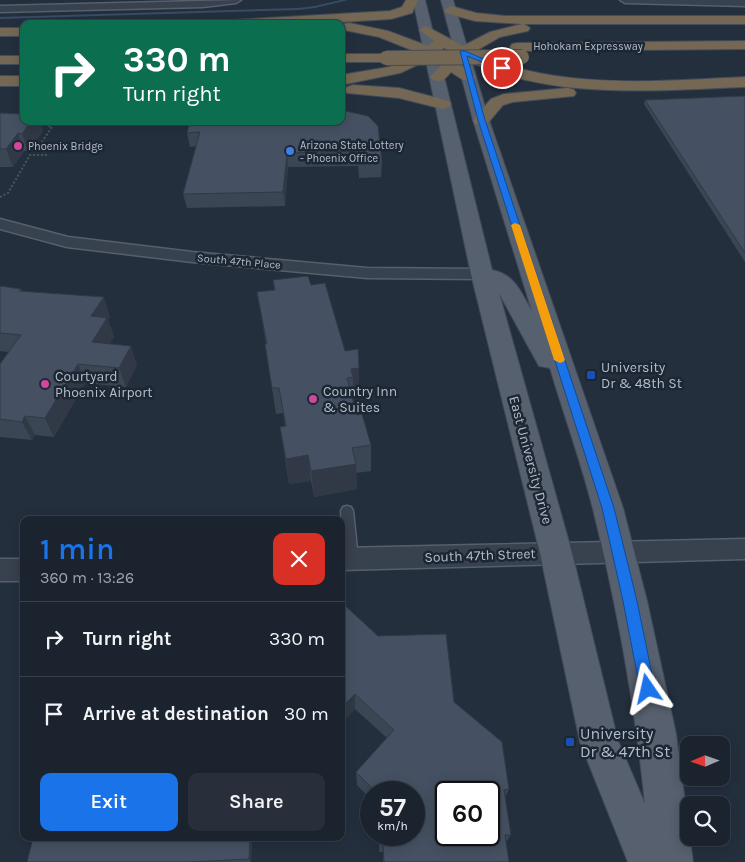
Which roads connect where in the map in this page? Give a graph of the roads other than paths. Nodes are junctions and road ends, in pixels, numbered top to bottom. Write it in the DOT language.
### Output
graph roads {
  1 [pos="236,0"];
  2 [pos="412,0"];
  3 [pos="419,0"];
  4 [pos="625,0"];
  5 [pos="745,2"];
  6 [pos="449,5"];
  7 [pos="0,9"];
  8 [pos="302,20"];
  9 [pos="644,20"];
  10 [pos="745,20"];
  11 [pos="345,27"];
  12 [pos="426,30"];
  13 [pos="456,30"];
  14 [pos="0,32"];
  15 [pos="20,32"];
  16 [pos="444,41"];
  17 [pos="745,45"];
  18 [pos="345,48"];
  19 [pos="0,51"];
  20 [pos="20,51"];
  21 [pos="432,52"];
  22 [pos="463,52"];
  23 [pos="520,52"];
  24 [pos="386,53"];
  25 [pos="345,58"];
  26 [pos="745,58"];
  27 [pos="0,60"];
  28 [pos="20,60"];
  29 [pos="674,60"];
  30 [pos="451,64"];
  31 [pos="438,77"];
  32 [pos="468,77"];
  33 [pos="345,79"];
  34 [pos="0,81"];
  35 [pos="20,81"];
  36 [pos="745,82"];
  37 [pos="698,84"];
  38 [pos="345,90"];
  39 [pos="443,104"];
  40 [pos="481,120"];
  41 [pos="0,224"];
  42 [pos="482,274"];
  43 [pos="574,404"];
  44 [pos="346,511"];
  45 [pos="745,549"];
  46 [pos="619,552"];
  47 [pos="556,553"];
  48 [pos="346,559"];
  49 [pos="0,570"];
  50 [pos="20,570"];
  51 [pos="649,862"];
  52 [pos="672,862"];
  1 -- 7 [label="street"];
  2 -- 8 [label="highway"];
  3 -- 12 [label="main road, East University Drive"];
  4 -- 5 [label="street"];
  6 -- 9 [label="highway"];
  6 -- 13 [label="main road"];
  9 -- 10 [label="highway"];
  9 -- 22 [label="highway"];
  11 -- 21 [label="highway"];
  12 -- 16 [label="highway"];
  12 -- 21 [label="main road, East University Drive"];
  13 -- 16 [label="highway"];
  13 -- 22 [label="main road"];
  14 -- 15 [label="highway"];
  16 -- 21 [label="highway"];
  16 -- 22 [label="highway"];
  17 -- 23 [label="highway, Hohokam Expressway"];
  18 -- 24 [label="highway, Hohokam Expressway"];
  19 -- 20 [label="highway"];
  21 -- 30 [label="highway"];
  21 -- 31 [label="main road, East University Drive"];
  21 -- 33 [label="highway"];
  22 -- 30 [label="highway"];
  22 -- 32 [label="main road"];
  22 -- 37 [label="highway"];
  23 -- 24 [label="highway, Hohokam Expressway, bridge"];
  23 -- 26 [label="highway, Hohokam Expressway"];
  23 -- 29 [label="highway"];
  24 -- 25 [label="highway, Hohokam Expressway"];
  27 -- 28 [label="highway"];
  30 -- 31 [label="highway"];
  30 -- 32 [label="highway"];
  31 -- 39 [label="main road, East University Drive"];
  32 -- 40 [label="main road"];
  34 -- 35 [label="highway"];
  36 -- 37 [label="highway"];
  37 -- 40 [label="highway"];
  38 -- 39 [label="highway"];
  39 -- 42 [label="main road, East University Drive"];
  40 -- 43 [label="main road"];
  41 -- 42 [label="street, South 47th Place"];
  42 -- 43 [label="main road"];
  42 -- 47 [label="main road, East University Drive"];
  43 -- 46 [label="main road"];
  44 -- 48 [label="lane"];
  45 -- 46 [label="street, South 47th Street"];
  46 -- 47 [label="street, South 47th Street"];
  46 -- 52 [label="main road"];
  47 -- 48 [label="street, South 47th Street"];
  47 -- 51 [label="main road, East University Drive"];
  49 -- 50 [label="street"];
}
